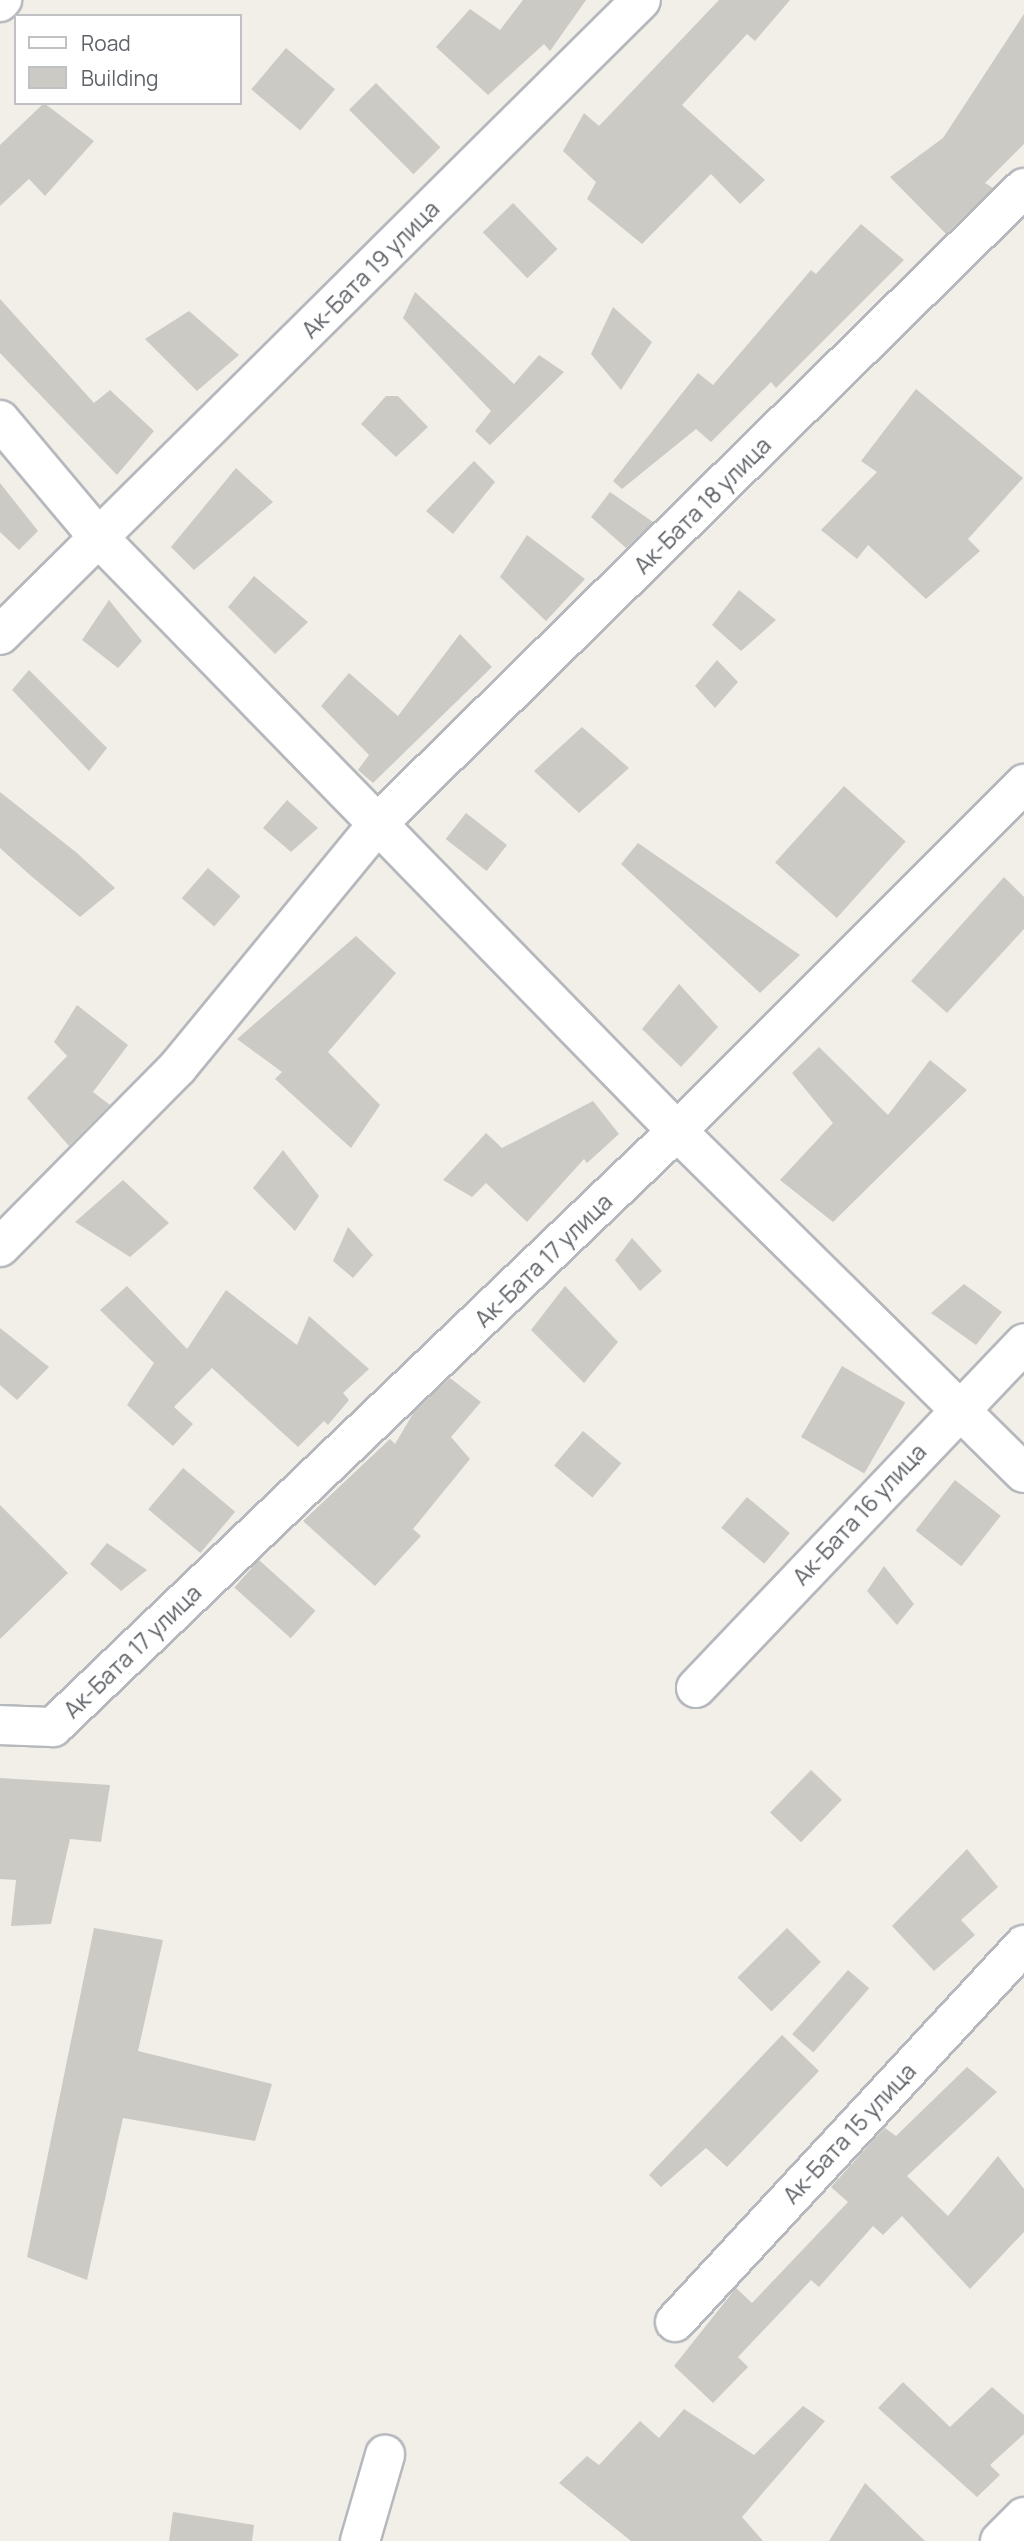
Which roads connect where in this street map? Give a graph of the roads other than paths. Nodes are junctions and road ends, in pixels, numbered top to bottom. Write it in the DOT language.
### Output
graph roads {
  1 [pos="641,0"];
  2 [pos="1024,188"];
  3 [pos="0,419"];
  4 [pos="100,539"];
  5 [pos="0,635"];
  6 [pos="1024,784"];
  7 [pos="380,821"];
  8 [pos="677,1131"];
  9 [pos="0,1247"];
  10 [pos="1024,1343"];
  11 [pos="959,1407"];
  12 [pos="1024,1473"];
  13 [pos="696,1688"];
  14 [pos="0,1724"];
  15 [pos="1024,1945"];
  16 [pos="675,2322"];
  17 [pos="385,2455"];
  18 [pos="1024,2517"];
  19 [pos="359,2541"];
  20 [pos="1000,2541"];
  1 -- 4 [label="street, Ак-Бата 19 улица"];
  2 -- 7 [label="street, Ак-Бата 18 улица"];
  3 -- 4 [label="street"];
  4 -- 5 [label="street, Ак-Бата 19 улица"];
  4 -- 7 [label="street"];
  6 -- 8 [label="street, Ак-Бата 17 улица"];
  7 -- 8 [label="street"];
  7 -- 9 [label="street, Ак-Бата 18 улица"];
  8 -- 11 [label="street"];
  8 -- 14 [label="street, Ак-Бата 17 улица"];
  10 -- 11 [label="street, Ак-Бата 16 улица"];
  11 -- 12 [label="street"];
  11 -- 13 [label="street, Ак-Бата 16 улица"];
  15 -- 16 [label="street, Ак-Бата 15 улица"];
  17 -- 19 [label="street"];
  18 -- 20 [label="street"];
}
